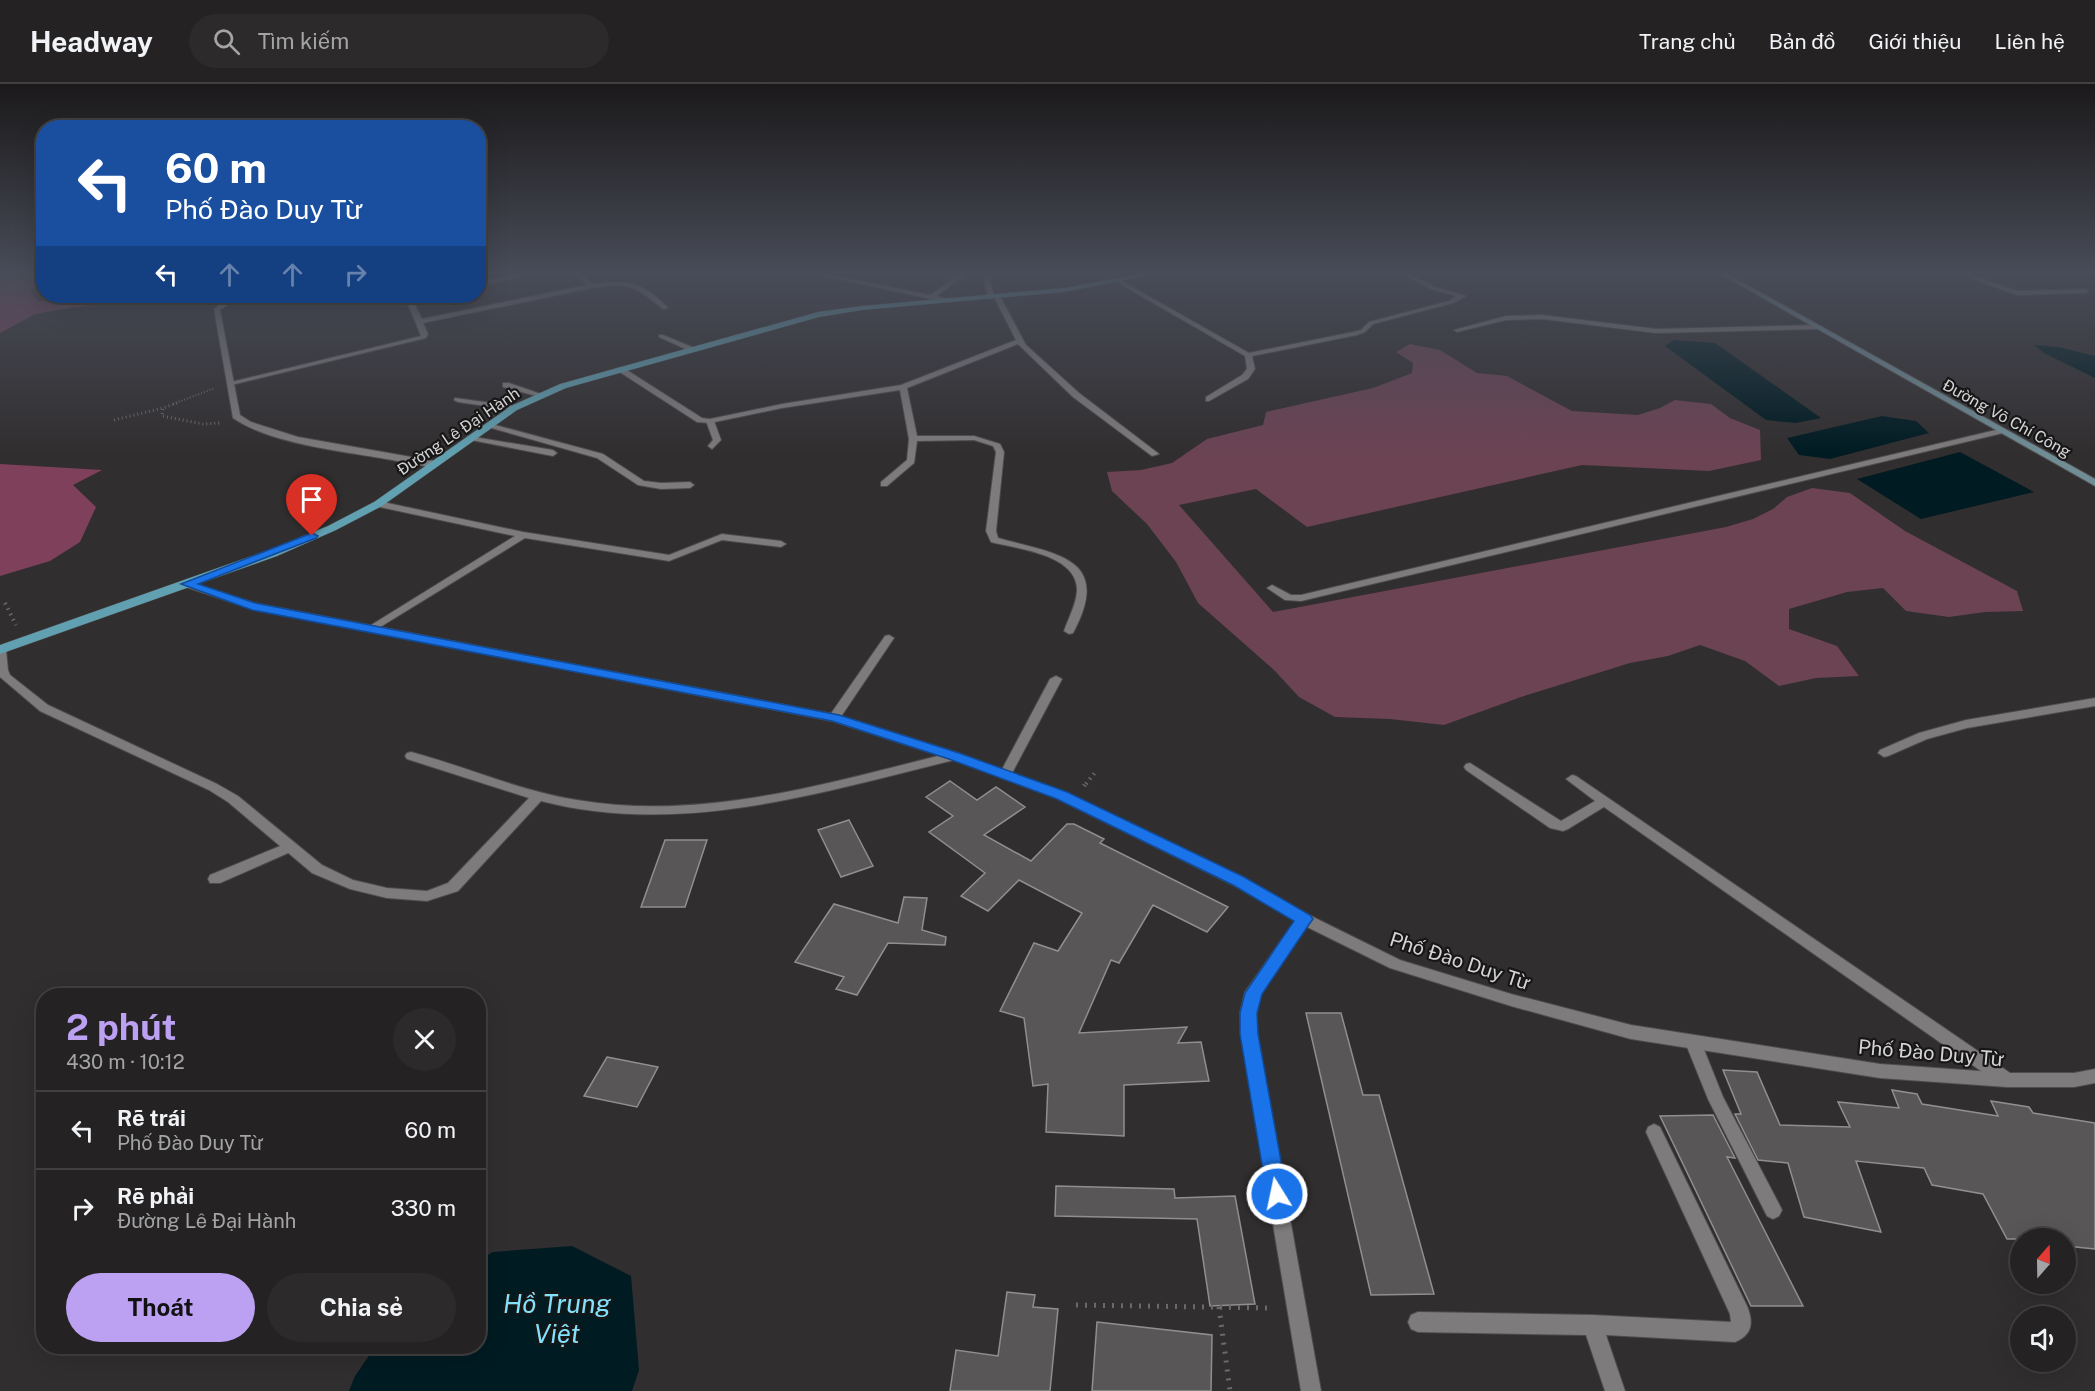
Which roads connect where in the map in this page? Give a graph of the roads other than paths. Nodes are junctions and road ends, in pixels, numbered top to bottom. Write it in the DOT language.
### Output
graph roads {
  1 [pos="221,332"];
  2 [pos="424,332"];
  3 [pos="756,332"];
  4 [pos="1015,332"];
  5 [pos="1208,332"];
  6 [pos="1360,332"];
  7 [pos="1828,332"];
  8 [pos="661,336"];
  9 [pos="1020,341"];
  10 [pos="693,349"];
  11 [pos="1248,355"];
  12 [pos="619,369"];
  13 [pos="231,383"];
  14 [pos="506,386"];
  15 [pos="903,387"];
  16 [pos="540,395"];
  17 [pos="1209,399"];
  18 [pos="458,400"];
  19 [pos="514,408"];
  20 [pos="710,421"];
  21 [pos="491,424"];
  22 [pos="2000,431"];
  23 [pos="471,438"];
  24 [pos="913,439"];
  25 [pos="712,446"];
  26 [pos="553,453"];
  27 [pos="1155,454"];
  28 [pos="434,464"];
  29 [pos="2095,483"];
  30 [pos="885,484"];
  31 [pos="690,485"];
  32 [pos="378,504"];
  33 [pos="523,535"];
  34 [pos="781,544"];
  35 [pos="187,584"];
  36 [pos="1272,588"];
  37 [pos="372,629"];
  38 [pos="1069,631"];
  39 [pos="889,638"];
  40 [pos="0,650"];
  41 [pos="1056,678"];
  42 [pos="2095,702"];
  43 [pos="834,718"];
  44 [pos="1884,753"];
  45 [pos="411,756"];
  46 [pos="954,756"];
  47 [pos="1470,767"];
  48 [pos="1005,775"];
  49 [pos="1572,779"];
  50 [pos="539,795"];
  51 [pos="1604,801"];
  52 [pos="290,847"];
  53 [pos="215,879"];
  54 [pos="1304,919"];
  55 [pos="1693,1042"];
  56 [pos="2095,1076"];
  57 [pos="2007,1080"];
  58 [pos="1654,1132"];
  59 [pos="1773,1210"];
  60 [pos="1418,1322"];
  61 [pos="1593,1325"];
  62 [pos="1311,1391"];
  63 [pos="1615,1391"];
  1 -- 13 [label="street"];
  2 -- 13 [label="street"];
  3 -- 10 [label="main road, Đường Lê Đại Hành"];
  4 -- 9 [label="street"];
  5 -- 11 [label="street"];
  6 -- 11 [label="street"];
  7 -- 22 [label="main road, Đường Võ Chí Công"];
  8 -- 10 [label="street"];
  9 -- 15 [label="street"];
  9 -- 27 [label="street"];
  10 -- 12 [label="main road, Đường Lê Đại Hành"];
  11 -- 17 [label="street"];
  12 -- 16 [label="main road, Đường Lê Đại Hành"];
  12 -- 20 [label="street"];
  13 -- 28 [label="street"];
  14 -- 16 [label="street"];
  15 -- 20 [label="street"];
  15 -- 24 [label="street"];
  16 -- 19 [label="main road, Đường Lê Đại Hành"];
  18 -- 19 [label="street"];
  19 -- 21 [label="main road, Đường Lê Đại Hành"];
  20 -- 25 [label="street"];
  21 -- 23 [label="main road, Đường Lê Đại Hành"];
  21 -- 31 [label="street"];
  22 -- 29 [label="main road, Đường Võ Chí Công"];
  22 -- 36 [label="street"];
  23 -- 26 [label="street"];
  23 -- 28 [label="main road, Đường Lê Đại Hành"];
  24 -- 30 [label="street"];
  24 -- 38 [label="street"];
  28 -- 32 [label="main road, Đường Lê Đại Hành"];
  32 -- 33 [label="street"];
  32 -- 35 [label="main road, Đường Lê Đại Hành"];
  33 -- 34 [label="street"];
  33 -- 37 [label="street"];
  35 -- 37 [label="street, Phố Đào Duy Từ"];
  35 -- 40 [label="main road, Đường Lê Đại Hành"];
  37 -- 43 [label="street, Phố Đào Duy Từ"];
  39 -- 43 [label="street"];
  40 -- 52 [label="street"];
  41 -- 48 [label="street"];
  42 -- 44 [label="street"];
  43 -- 46 [label="street, Phố Đào Duy Từ"];
  45 -- 50 [label="street"];
  46 -- 48 [label="street, Phố Đào Duy Từ"];
  46 -- 50 [label="street"];
  47 -- 51 [label="street"];
  48 -- 54 [label="street, Phố Đào Duy Từ"];
  49 -- 51 [label="street"];
  50 -- 52 [label="street"];
  51 -- 57 [label="street"];
  52 -- 53 [label="street"];
  54 -- 55 [label="street, Phố Đào Duy Từ"];
  54 -- 62 [label="street"];
  55 -- 57 [label="street, Phố Đào Duy Từ"];
  55 -- 59 [label="street"];
  56 -- 57 [label="street, Phố Đào Duy Từ"];
  58 -- 61 [label="street"];
  60 -- 61 [label="street"];
  61 -- 63 [label="street"];
}
